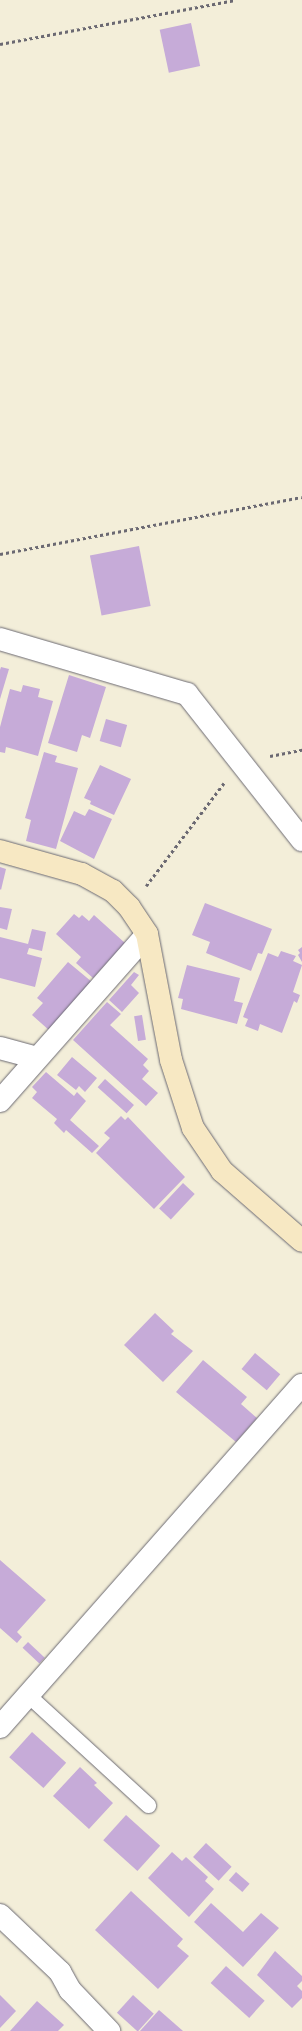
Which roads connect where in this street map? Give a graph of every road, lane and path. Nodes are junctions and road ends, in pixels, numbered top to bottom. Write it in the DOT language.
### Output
graph roads {
  1 [pos="234,0"];
  2 [pos="0,44"];
  3 [pos="302,497"];
  4 [pos="0,554"];
  5 [pos="0,638"];
  6 [pos="302,750"];
  7 [pos="240,762"];
  8 [pos="302,840"];
  9 [pos="0,851"];
  10 [pos="130,907"];
  11 [pos="147,934"];
  12 [pos="0,1048"];
  13 [pos="37,1058"];
  14 [pos="0,1101"];
  15 [pos="302,1241"];
  16 [pos="302,1385"];
  17 [pos="28,1695"];
  18 [pos="0,1726"];
  19 [pos="148,1804"];
  20 [pos="0,1915"];
  21 [pos="109,2031"];
  1 -- 2 [label="path"];
  3 -- 4 [label="path"];
  5 -- 7 [label="street"];
  6 -- 7 [label="path"];
  7 -- 8 [label="street"];
  7 -- 10 [label="path"];
  9 -- 10 [label="main road"];
  10 -- 11 [label="main road"];
  11 -- 13 [label="street"];
  11 -- 15 [label="main road"];
  12 -- 13 [label="street"];
  13 -- 14 [label="street"];
  16 -- 17 [label="street"];
  17 -- 18 [label="street"];
  17 -- 19 [label="lane"];
  20 -- 21 [label="street"];
}
